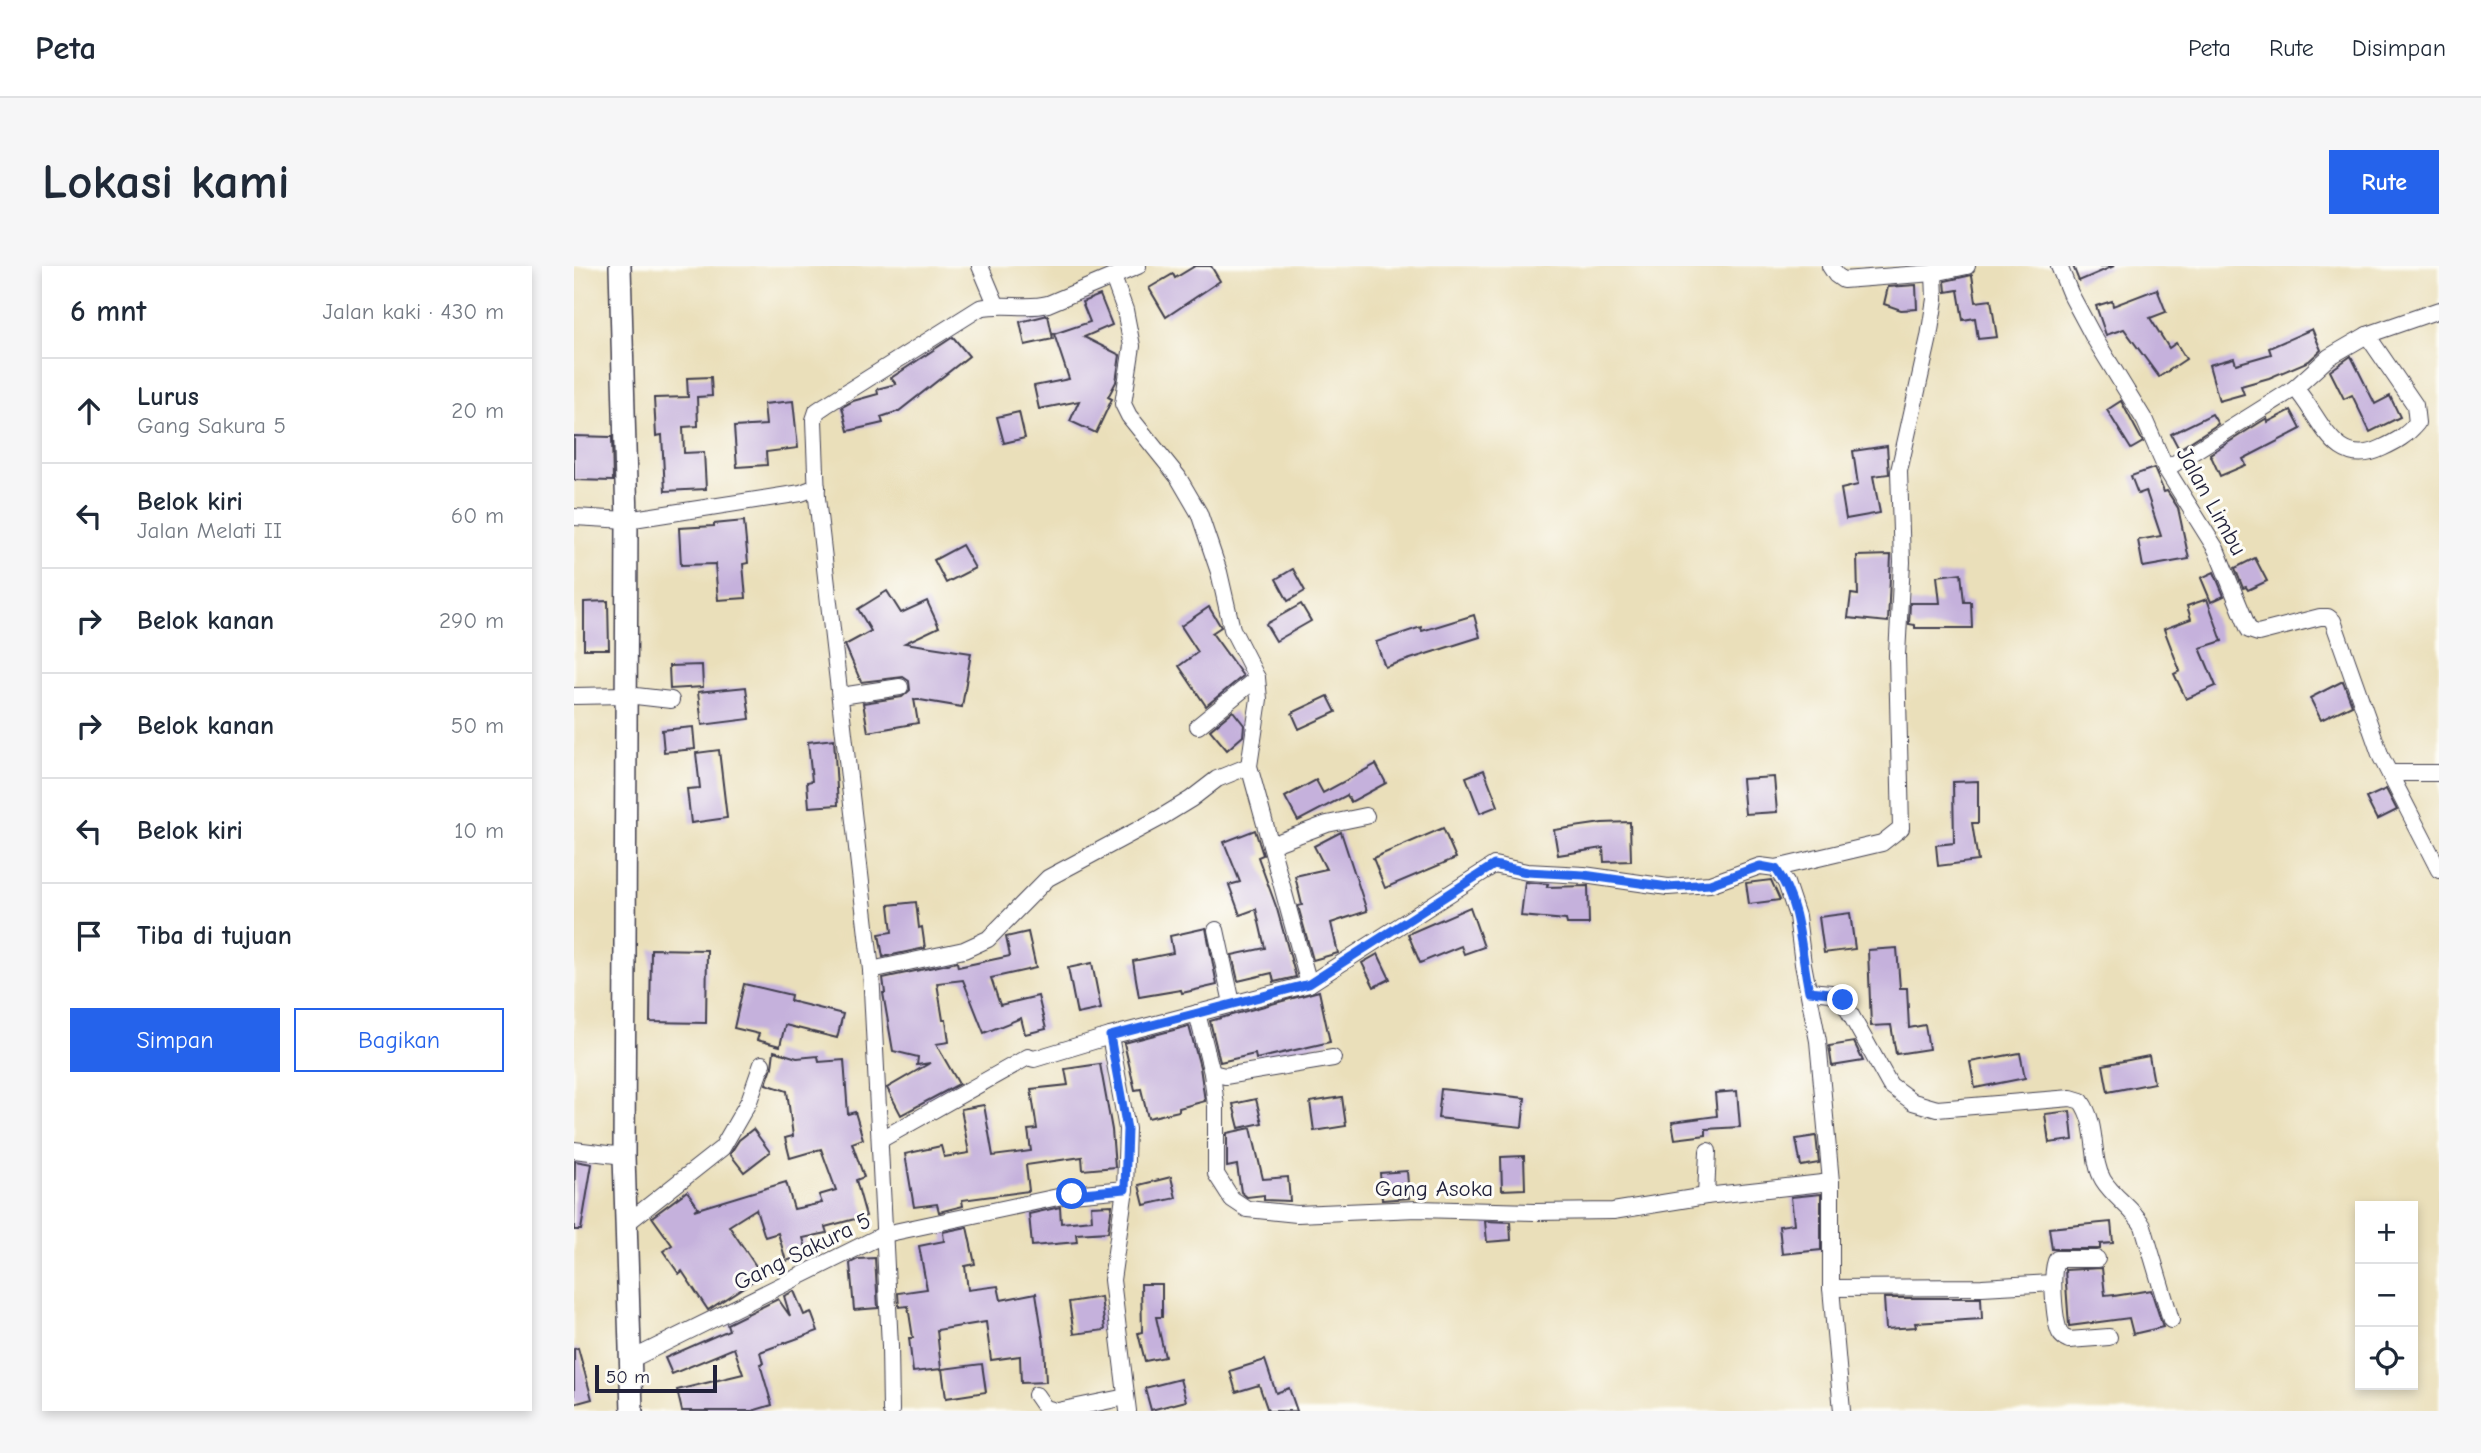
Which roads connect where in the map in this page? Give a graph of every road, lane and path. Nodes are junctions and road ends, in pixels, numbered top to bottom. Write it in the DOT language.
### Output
graph roads {
  1 [pos="620,266"];
  2 [pos="980,266"];
  3 [pos="1138,266"];
  4 [pos="1967,266"];
  5 [pos="2059,266"];
  6 [pos="1833,271"];
  7 [pos="1934,273"];
  8 [pos="1112,277"];
  9 [pos="996,304"];
  10 [pos="2439,310"];
  11 [pos="2367,335"];
  12 [pos="2295,388"];
  13 [pos="2166,469"];
  14 [pos="817,487"];
  15 [pos="574,517"];
  16 [pos="627,520"];
  17 [pos="1257,678"];
  18 [pos="900,687"];
  19 [pos="627,695"];
  20 [pos="574,696"];
  21 [pos="841,696"];
  22 [pos="671,700"];
  23 [pos="1198,726"];
  24 [pos="1249,766"];
  25 [pos="2392,773"];
  26 [pos="2439,774"];
  27 [pos="1366,816"];
  28 [pos="1271,845"];
  29 [pos="1776,869"];
  30 [pos="2439,870"];
  31 [pos="1216,930"];
  32 [pos="871,970"];
  33 [pos="1309,984"];
  34 [pos="1809,991"];
  35 [pos="1232,1003"];
  36 [pos="1197,1013"];
  37 [pos="1110,1036"];
  38 [pos="1333,1058"];
  39 [pos="762,1064"];
  40 [pos="1212,1073"];
  41 [pos="880,1140"];
  42 [pos="574,1150"];
  43 [pos="1708,1151"];
  44 [pos="624,1156"];
  45 [pos="1831,1182"];
  46 [pos="1125,1189"];
  47 [pos="1706,1196"];
  48 [pos="626,1223"];
  49 [pos="885,1234"];
  50 [pos="2097,1259"];
  51 [pos="2053,1283"];
  52 [pos="1832,1288"];
  53 [pos="2171,1320"];
  54 [pos="2109,1337"];
  55 [pos="632,1359"];
  56 [pos="1036,1395"];
  57 [pos="1127,1404"];
  58 [pos="632,1411"];
  59 [pos="891,1411"];
  60 [pos="1057,1411"];
  61 [pos="1842,1411"];
  1 -- 16 [label="street"];
  2 -- 9 [label="street"];
  3 -- 8 [label="street"];
  4 -- 7 [label="street"];
  5 -- 13 [label="street, Jalan Limbu"];
  6 -- 7 [label="street"];
  7 -- 29 [label="street"];
  8 -- 9 [label="street"];
  8 -- 17 [label="street"];
  9 -- 14 [label="street"];
  10 -- 11 [label="street"];
  11 -- 12 [label="street"];
  11 -- 12 [label="street"];
  12 -- 13 [label="street"];
  13 -- 25 [label="street, Jalan Limbu"];
  14 -- 16 [label="street"];
  14 -- 21 [label="street"];
  15 -- 16 [label="street"];
  16 -- 19 [label="street"];
  17 -- 23 [label="street"];
  17 -- 24 [label="street"];
  18 -- 21 [label="street"];
  19 -- 20 [label="street"];
  19 -- 22 [label="street"];
  19 -- 44 [label="street"];
  21 -- 32 [label="street"];
  24 -- 28 [label="street"];
  24 -- 32 [label="street"];
  25 -- 26 [label="street"];
  25 -- 30 [label="street, Jalan Limbu"];
  27 -- 28 [label="street"];
  28 -- 33 [label="street"];
  29 -- 33 [label="street"];
  29 -- 34 [label="street"];
  31 -- 35 [label="street"];
  32 -- 41 [label="street"];
  33 -- 35 [label="street"];
  34 -- 45 [label="street"];
  34 -- 53 [label="street"];
  35 -- 36 [label="street"];
  36 -- 37 [label="street"];
  36 -- 40 [label="street, Gang Asoka"];
  37 -- 41 [label="street"];
  37 -- 46 [label="street"];
  38 -- 40 [label="street"];
  39 -- 48 [label="street"];
  40 -- 47 [label="street, Gang Asoka"];
  41 -- 49 [label="street"];
  42 -- 44 [label="street"];
  43 -- 47 [label="street"];
  44 -- 48 [label="street"];
  45 -- 47 [label="street, Gang Asoka"];
  45 -- 52 [label="street"];
  46 -- 49 [label="street, Gang Sakura 5"];
  46 -- 57 [label="street"];
  48 -- 55 [label="street"];
  49 -- 55 [label="street, Gang Sakura 5"];
  49 -- 59 [label="street"];
  50 -- 51 [label="street"];
  51 -- 52 [label="street"];
  51 -- 54 [label="street"];
  52 -- 61 [label="street"];
  55 -- 58 [label="street"];
  56 -- 60 [label="street"];
  57 -- 60 [label="street"];
}
